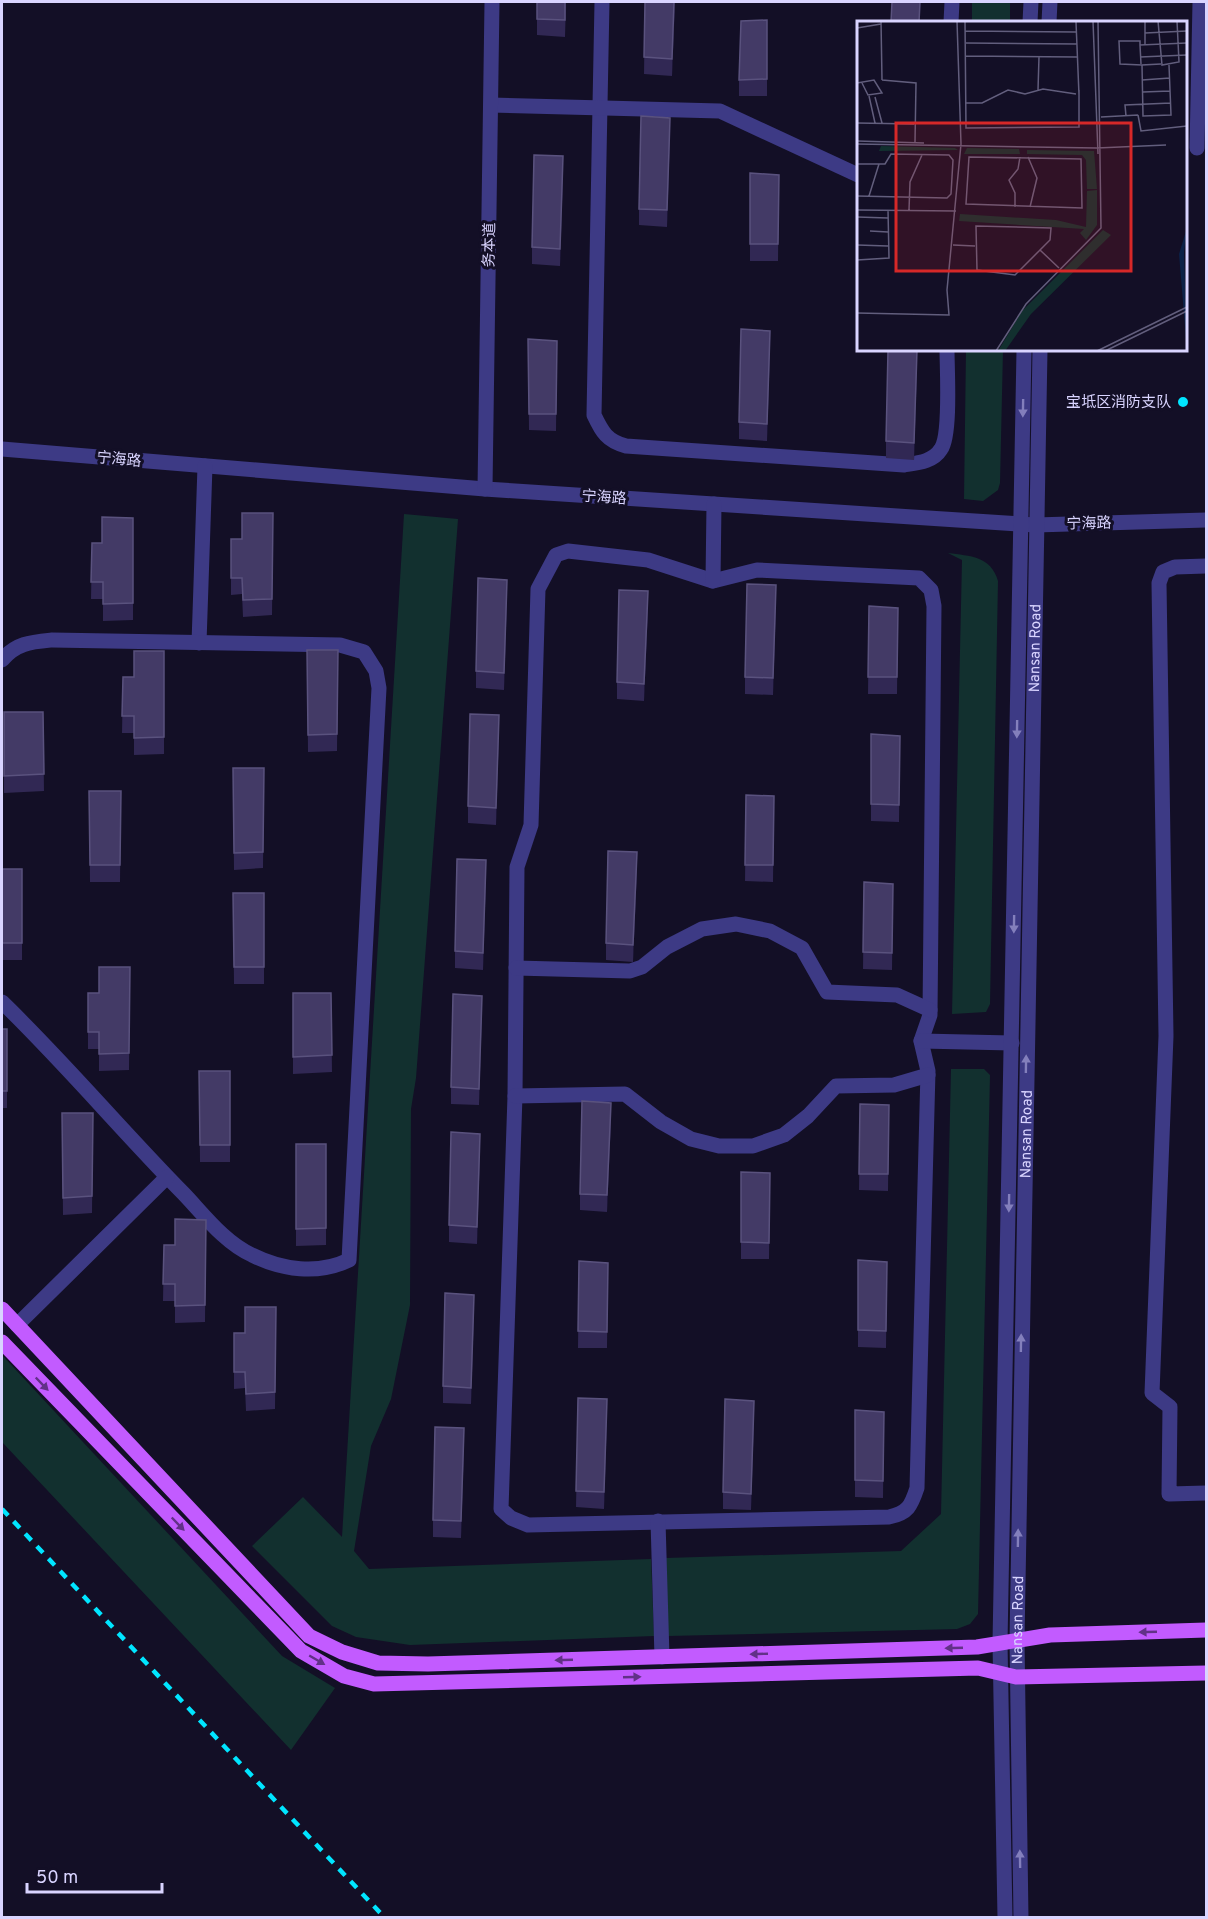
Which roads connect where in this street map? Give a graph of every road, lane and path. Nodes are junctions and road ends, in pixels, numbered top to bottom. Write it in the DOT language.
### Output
graph roads {
  1 [pos="492,2"];
  2 [pos="602,2"];
  3 [pos="951,2"];
  4 [pos="1030,2"];
  5 [pos="1050,2"];
  6 [pos="1200,2"];
  7 [pos="951,21"];
  8 [pos="1030,21"];
  9 [pos="1049,21"];
  10 [pos="491,105"];
  11 [pos="600,107"];
  12 [pos="1196,149"];
  13 [pos="857,175"];
  14 [pos="947,351"];
  15 [pos="1024,351"];
  16 [pos="1040,351"];
  17 [pos="2,449"];
  18 [pos="205,466"];
  19 [pos="485,489"];
  20 [pos="714,504"];
  21 [pos="1206,520"];
  22 [pos="1028,524"];
  23 [pos="1206,566"];
  24 [pos="713,581"];
  25 [pos="199,643"];
  26 [pos="2,660"];
  27 [pos="516,968"];
  28 [pos="2,1002"];
  29 [pos="930,1010"];
  30 [pos="921,1041"];
  31 [pos="1012,1043"];
  32 [pos="928,1075"];
  33 [pos="515,1096"];
  34 [pos="167,1177"];
  35 [pos="2,1309"];
  36 [pos="17,1325"];
  37 [pos="2,1342"];
  38 [pos="1206,1493"];
  39 [pos="658,1521"];
  40 [pos="1206,1630"];
  41 [pos="1017,1640"];
  42 [pos="1000,1643"];
  43 [pos="662,1657"];
  44 [pos="1206,1673"];
  45 [pos="1009,1675"];
  46 [pos="1005,1917"];
  47 [pos="1021,1917"];
  1 -- 10 [label="street, 务本道"];
  2 -- 11 [label="street"];
  3 -- 7 [label="street"];
  4 -- 8 [label="street"];
  5 -- 9 [label="street"];
  6 -- 12 [label="street"];
  10 -- 11 [label="street"];
  10 -- 19 [label="street, 务本道"];
  11 -- 13 [label="street"];
  11 -- 14 [label="street"];
  15 -- 22 [label="street, Nansan Road, one-way"];
  16 -- 22 [label="street, Nansan Road"];
  17 -- 18 [label="street, 宁海路"];
  18 -- 19 [label="street, 宁海路"];
  18 -- 25 [label="street"];
  19 -- 20 [label="street, 宁海路"];
  20 -- 22 [label="street, 宁海路"];
  20 -- 24 [label="street"];
  21 -- 22 [label="street, 宁海路"];
  22 -- 31 [label="street, Nansan Road, one-way"];
  41 -- 22 [label="street, Nansan Road, one-way"];
  23 -- 38 [label="street"];
  24 -- 27 [label="street"];
  24 -- 29 [label="street"];
  25 -- 26 [label="street"];
  25 -- 34 [label="street"];
  27 -- 29 [label="street"];
  27 -- 33 [label="street"];
  28 -- 34 [label="street"];
  29 -- 30 [label="street"];
  30 -- 31 [label="street"];
  30 -- 32 [label="street"];
  31 -- 42 [label="street, Nansan Road, one-way"];
  32 -- 33 [label="street"];
  32 -- 39 [label="street"];
  33 -- 39 [label="street"];
  34 -- 36 [label="street"];
  35 -- 36 [label="main road"];
  43 -- 36 [label="main road, one-way"];
  37 -- 45 [label="main road, one-way"];
  39 -- 43 [label="street"];
  40 -- 41 [label="main road, one-way"];
  41 -- 42 [label="main road"];
  41 -- 45 [label="street, Nansan Road"];
  42 -- 43 [label="main road, one-way"];
  42 -- 45 [label="street, Nansan Road"];
  44 -- 45 [label="main road"];
  45 -- 46 [label="street, Nansan Road"];
  47 -- 45 [label="street, Nansan Road, one-way"];
}
